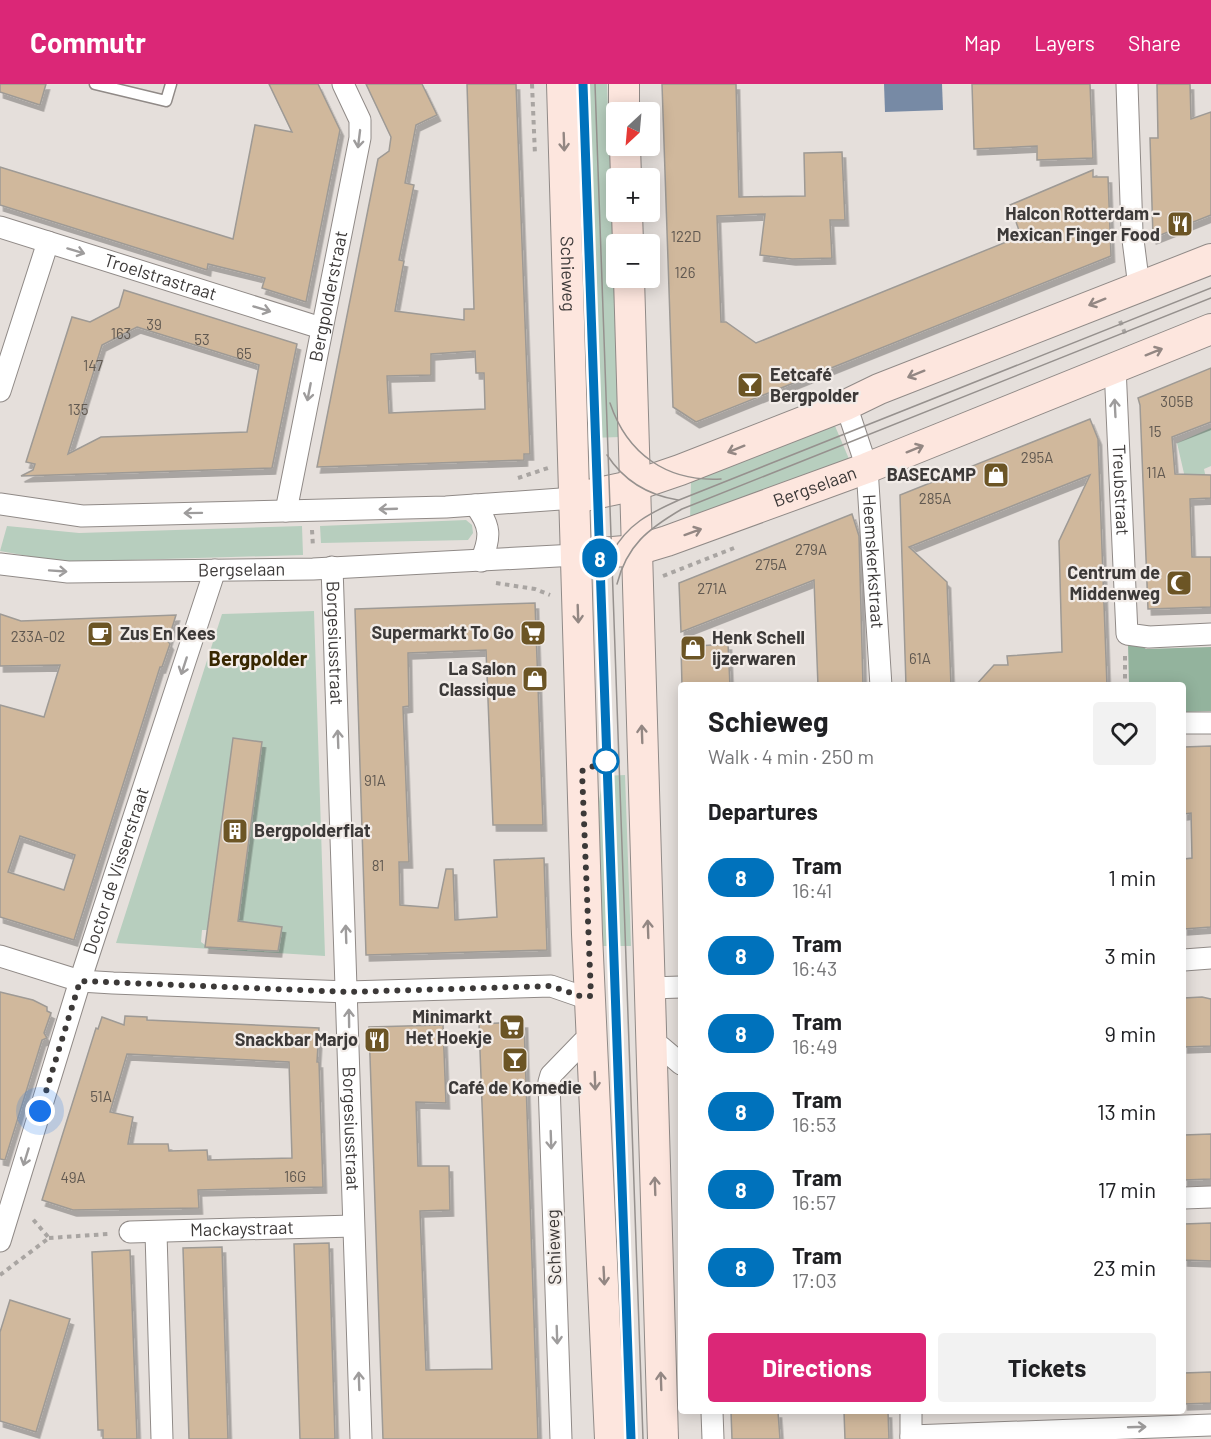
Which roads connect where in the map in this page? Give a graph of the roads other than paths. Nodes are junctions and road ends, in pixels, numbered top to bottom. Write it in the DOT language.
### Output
graph roads {
  1 [pos="95,84"];
  2 [pos="171,84"];
  3 [pos="343,84"];
  4 [pos="562,84"];
  5 [pos="624,84"];
  6 [pos="1127,84"];
  7 [pos="624,102"];
  8 [pos="0,226"];
  9 [pos="48,242"];
  10 [pos="1211,259"];
  11 [pos="1139,287"];
  12 [pos="629,288"];
  13 [pos="321,328"];
  14 [pos="1211,329"];
  15 [pos="1125,363"];
  16 [pos="0,391"];
  17 [pos="846,405"];
  18 [pos="867,468"];
  19 [pos="636,484"];
  20 [pos="574,498"];
  21 [pos="0,504"];
  22 [pos="475,505"];
  23 [pos="286,511"];
  24 [pos="638,550"];
  25 [pos="576,555"];
  26 [pos="481,561"];
  27 [pos="0,564"];
  28 [pos="322,568"];
  29 [pos="215,570"];
  30 [pos="1211,634"];
  31 [pos="881,682"];
  32 [pos="1186,723"];
  33 [pos="1211,723"];
  34 [pos="0,956"];
  35 [pos="1211,958"];
  36 [pos="1186,960"];
  37 [pos="80,981"];
  38 [pos="670,987"];
  39 [pos="348,992"];
  40 [pos="577,993"];
  41 [pos="594,1041"];
  42 [pos="651,1047"];
  43 [pos="678,1061"];
  44 [pos="1211,1197"];
  45 [pos="1186,1198"];
  46 [pos="353,1226"];
  47 [pos="130,1232"];
  48 [pos="156,1233"];
  49 [pos="0,1241"];
  50 [pos="712,1414"];
  51 [pos="911,1414"];
  52 [pos="1211,1425"];
  53 [pos="911,1437"];
  54 [pos="162,1439"];
  55 [pos="361,1439"];
  56 [pos="561,1439"];
  57 [pos="610,1439"];
  58 [pos="663,1439"];
  59 [pos="713,1439"];
  1 -- 2 [label="lane"];
  3 -- 13 [label="street, Bergpolderstraat, one-way"];
  4 -- 20 [label="main road, Schieweg, one-way"];
  5 -- 7 [label="main road"];
  6 -- 11 [label="street"];
  8 -- 9 [label="street, Troelstrastraat"];
  9 -- 13 [label="street, Troelstrastraat, one-way"];
  9 -- 16 [label="street"];
  10 -- 11 [label="main road"];
  11 -- 17 [label="main road, one-way"];
  12 -- 19 [label="main road"];
  13 -- 23 [label="street, Bergpolderstraat, one-way"];
  15 -- 14 [label="main road, Bergselaan, one-way"];
  18 -- 15 [label="main road, Bergselaan, one-way"];
  30 -- 15 [label="street, Treubstraat, one-way"];
  17 -- 18 [label="street, Heemskerkstraat"];
  17 -- 19 [label="main road, one-way"];
  24 -- 18 [label="main road, Bergselaan, one-way"];
  18 -- 31 [label="street, Heemskerkstraat"];
  19 -- 20 [label="main road"];
  19 -- 24 [label="main road"];
  20 -- 22 [label="street"];
  20 -- 25 [label="main road, Schieweg"];
  23 -- 21 [label="street, one-way"];
  22 -- 23 [label="street, one-way"];
  22 -- 26 [label="street"];
  24 -- 25 [label="main road, Bergselaan"];
  38 -- 24 [label="main road, one-way"];
  25 -- 26 [label="street, Bergselaan"];
  25 -- 40 [label="main road, Schieweg, one-way"];
  26 -- 28 [label="street, Bergselaan"];
  27 -- 29 [label="street, Bergselaan, one-way"];
  28 -- 29 [label="street, Bergselaan"];
  39 -- 28 [label="street, Borgesiusstraat, one-way"];
  29 -- 37 [label="street, Doctor de Visserstraat, one-way"];
  32 -- 33 [label="street"];
  34 -- 37 [label="street"];
  35 -- 36 [label="street"];
  37 -- 39 [label="street"];
  37 -- 49 [label="street, Doctor de Visserstraat, one-way"];
  38 -- 42 [label="main road"];
  39 -- 40 [label="street"];
  46 -- 39 [label="street, Borgesiusstraat, one-way"];
  40 -- 41 [label="main road, Schieweg"];
  41 -- 56 [label="street, Schieweg, one-way"];
  41 -- 57 [label="main road, Schieweg, one-way"];
  42 -- 43 [label="street"];
  58 -- 42 [label="main road, one-way"];
  44 -- 45 [label="street"];
  46 -- 48 [label="street, Mackaystraat"];
  55 -- 46 [label="street, Borgesiusstraat, one-way"];
  47 -- 48 [label="street, Mackaystraat"];
  48 -- 54 [label="street"];
  50 -- 59 [label="street"];
  51 -- 53 [label="street"];
  53 -- 52 [label="street, one-way"];
}
